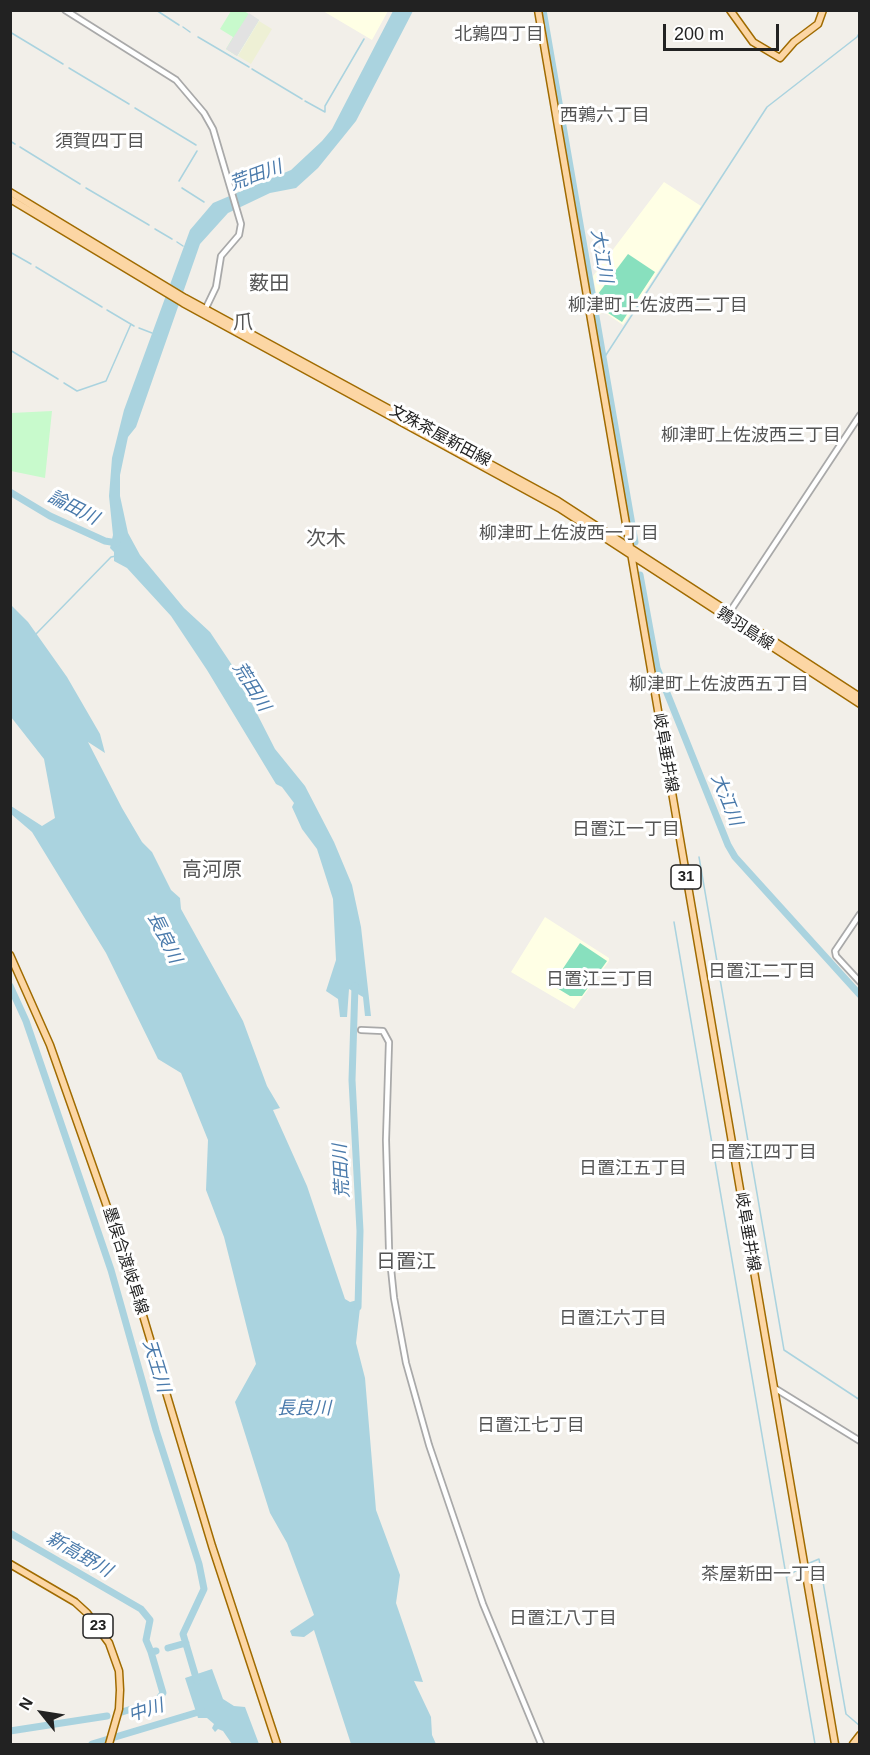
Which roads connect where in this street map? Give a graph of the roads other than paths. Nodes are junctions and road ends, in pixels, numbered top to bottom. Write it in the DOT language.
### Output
graph roads {
  1 [pos="65,10"];
  2 [pos="538,10"];
  3 [pos="730,10"];
  4 [pos="823,10"];
  5 [pos="10,192"];
  6 [pos="10,199"];
  7 [pos="155,284"];
  8 [pos="205,312"];
  9 [pos="860,415"];
  10 [pos="631,551"];
  11 [pos="728,614"];
  12 [pos="860,697"];
  13 [pos="860,704"];
  14 [pos="860,914"];
  15 [pos="10,955"];
  16 [pos="860,982"];
  17 [pos="361,1030"];
  18 [pos="776,1389"];
  19 [pos="860,1441"];
  20 [pos="10,1564"];
  21 [pos="860,1735"];
  22 [pos="109,1744"];
  23 [pos="276,1744"];
  24 [pos="541,1744"];
  25 [pos="835,1744"];
  26 [pos="853,1744"];
  1 -- 8 [label="street"];
  2 -- 10 [label="main road, 岐阜垂井線 / 31"];
  3 -- 4 [label="main road"];
  5 -- 7 [label="main road, 文殊茶屋新田線"];
  6 -- 7 [label="main road, 文殊茶屋新田線"];
  7 -- 8 [label="main road, 文殊茶屋新田線"];
  8 -- 10 [label="main road, 文殊茶屋新田線"];
  9 -- 11 [label="street"];
  10 -- 11 [label="main road, 鶉羽島線"];
  10 -- 18 [label="main road, 岐阜垂井線 / 31"];
  11 -- 12 [label="main road"];
  11 -- 13 [label="main road, 鶉羽島線"];
  14 -- 16 [label="street"];
  15 -- 23 [label="main road, 墨俣合渡岐阜線"];
  17 -- 24 [label="street"];
  18 -- 19 [label="street"];
  18 -- 25 [label="main road, 岐阜垂井線 / 31"];
  20 -- 22 [label="main road, 23"];
  21 -- 26 [label="main road"];
}
